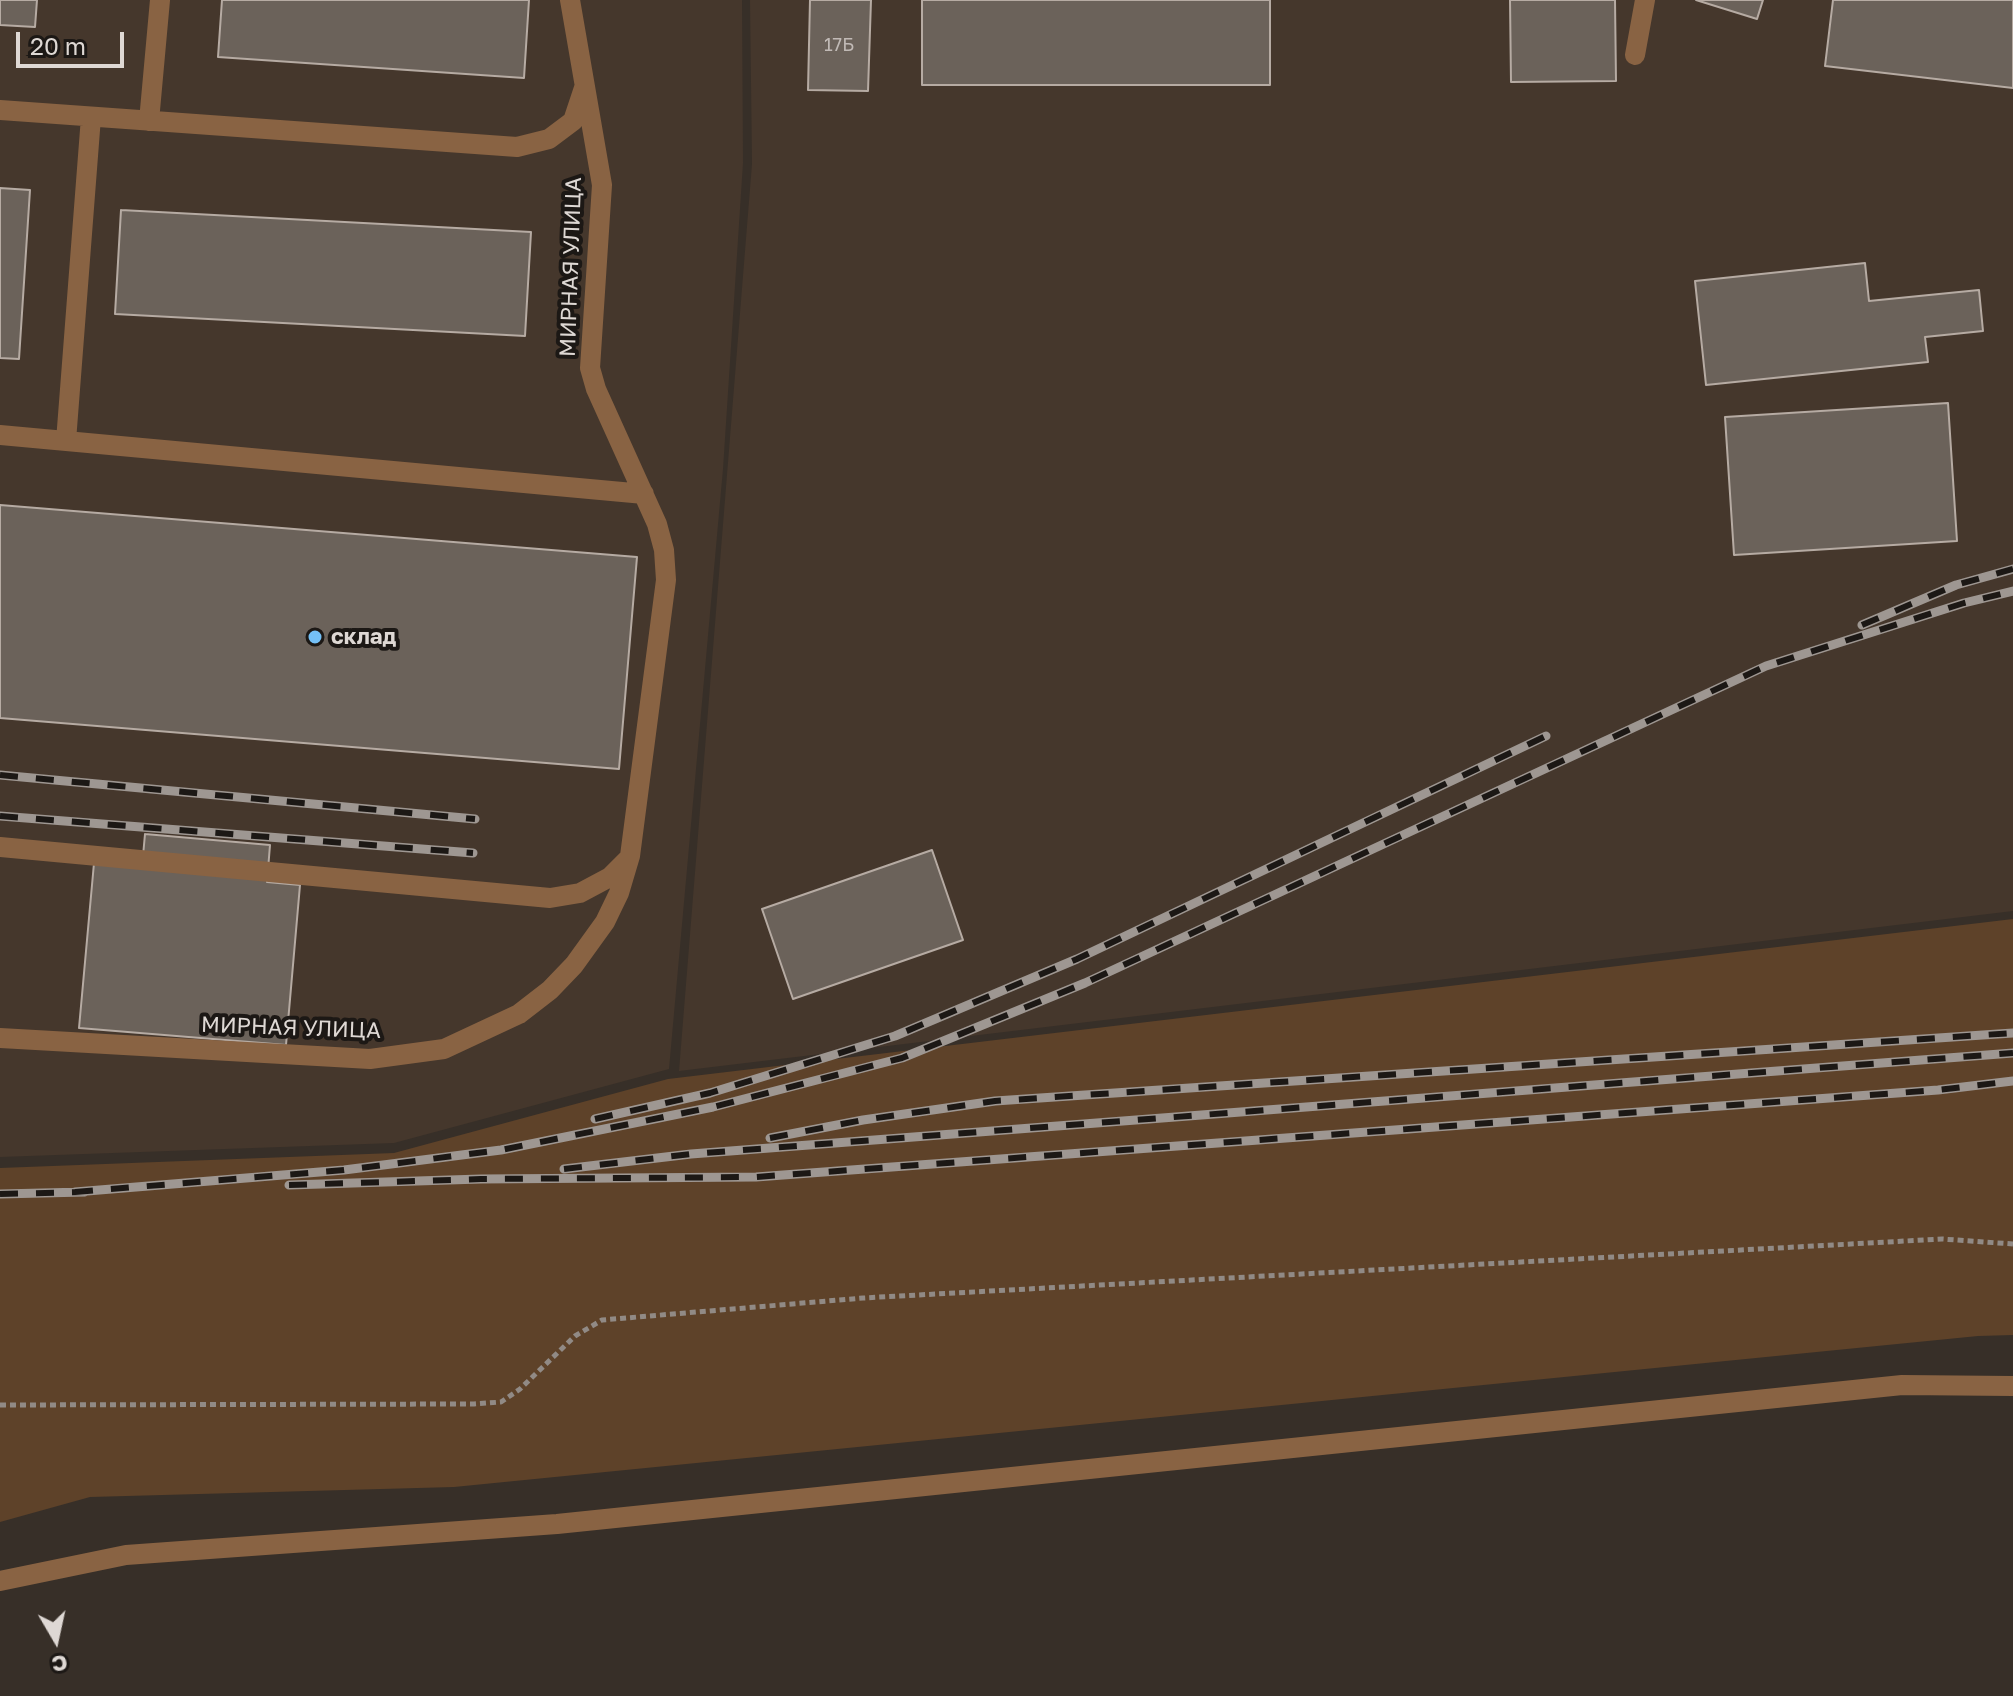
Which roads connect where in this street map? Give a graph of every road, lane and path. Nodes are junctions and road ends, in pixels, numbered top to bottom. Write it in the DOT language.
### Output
graph roads {
  1 [pos="160,0"];
  2 [pos="570,0"];
  3 [pos="1645,0"];
  4 [pos="1635,55"];
  5 [pos="585,87"];
  6 [pos="0,110"];
  7 [pos="91,117"];
  8 [pos="149,121"];
  9 [pos="0,435"];
  10 [pos="66,441"];
  11 [pos="644,494"];
  12 [pos="0,847"];
  13 [pos="630,856"];
  14 [pos="0,1038"];
  15 [pos="2013,1244"];
  16 [pos="2013,1386"];
  17 [pos="0,1405"];
  18 [pos="0,1581"];
  1 -- 8 [label="lane"];
  2 -- 5 [label="lane, МИРНАЯ УЛИЦА"];
  3 -- 4 [label="lane"];
  5 -- 8 [label="lane"];
  5 -- 11 [label="lane, МИРНАЯ УЛИЦА"];
  6 -- 7 [label="lane"];
  7 -- 8 [label="lane"];
  7 -- 10 [label="lane"];
  9 -- 10 [label="lane"];
  10 -- 11 [label="lane"];
  11 -- 13 [label="lane, МИРНАЯ УЛИЦА"];
  12 -- 13 [label="lane"];
  13 -- 14 [label="lane, МИРНАЯ УЛИЦА"];
  15 -- 17 [label="path"];
  16 -- 18 [label="lane"];
}
